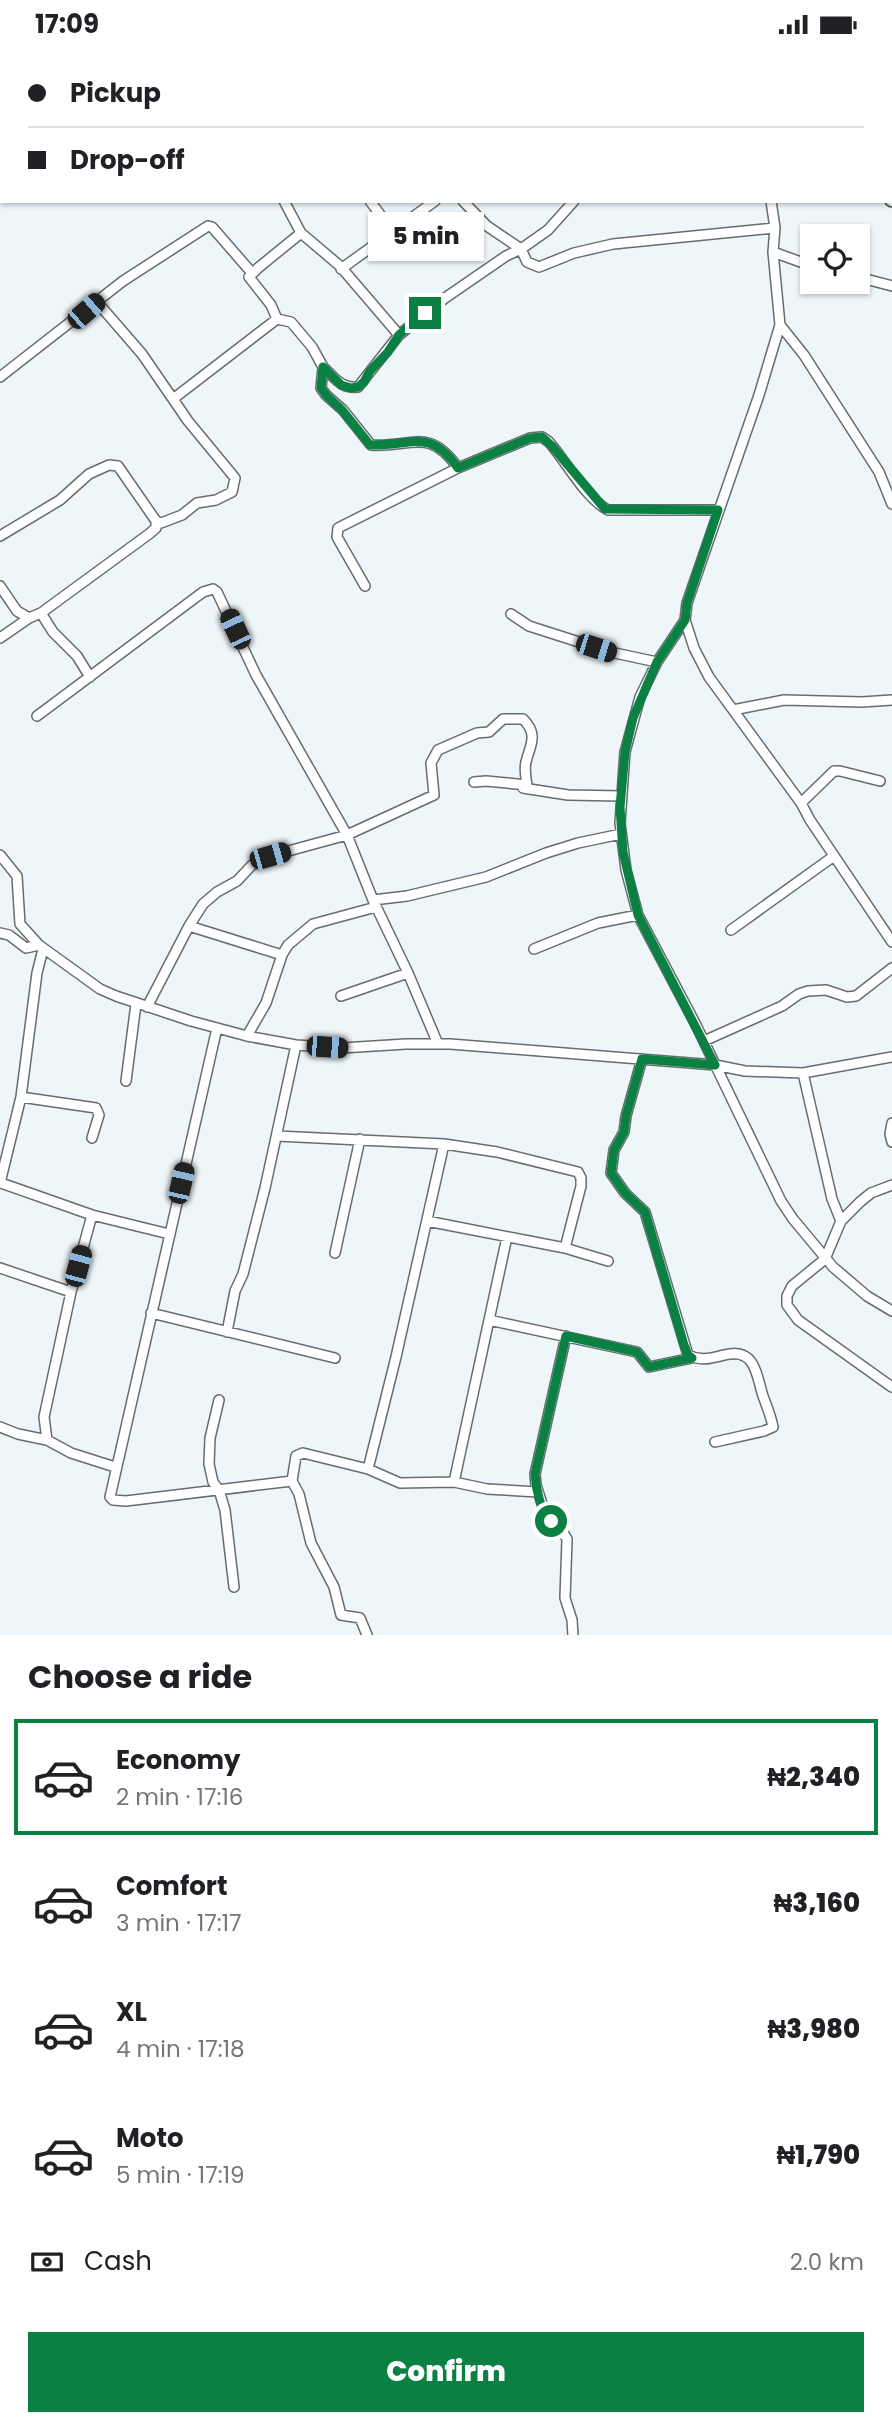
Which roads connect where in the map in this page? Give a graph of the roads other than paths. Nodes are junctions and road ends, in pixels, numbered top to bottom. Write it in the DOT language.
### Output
graph roads {
  1 [pos="286,203"];
  2 [pos="371,203"];
  3 [pos="432,203"];
  4 [pos="465,203"];
  5 [pos="572,203"];
  6 [pos="771,203"];
  7 [pos="775,228"];
  8 [pos="393,232"];
  9 [pos="301,233"];
  10 [pos="521,249"];
  11 [pos="774,251"];
  12 [pos="800,261"];
  13 [pos="341,269"];
  14 [pos="252,273"];
  15 [pos="870,280"];
  16 [pos="892,286"];
  17 [pos="97,302"];
  18 [pos="278,319"];
  19 [pos="780,325"];
  20 [pos="399,335"];
  21 [pos="323,367"];
  22 [pos="0,377"];
  23 [pos="173,399"];
  24 [pos="458,468"];
  25 [pos="888,479"];
  26 [pos="892,504"];
  27 [pos="718,510"];
  28 [pos="156,521"];
  29 [pos="0,536"];
  30 [pos="0,586"];
  31 [pos="365,586"];
  32 [pos="41,613"];
  33 [pos="511,614"];
  34 [pos="29,618"];
  35 [pos="685,620"];
  36 [pos="0,638"];
  37 [pos="657,662"];
  38 [pos="90,677"];
  39 [pos="892,701"];
  40 [pos="733,710"];
  41 [pos="37,716"];
  42 [pos="880,781"];
  43 [pos="474,782"];
  44 [pos="527,785"];
  45 [pos="621,796"];
  46 [pos="801,803"];
  47 [pos="621,834"];
  48 [pos="346,835"];
  49 [pos="0,855"];
  50 [pos="834,856"];
  51 [pos="374,903"];
  52 [pos="638,915"];
  53 [pos="189,926"];
  54 [pos="731,930"];
  55 [pos="0,933"];
  56 [pos="892,942"];
  57 [pos="41,947"];
  58 [pos="534,949"];
  59 [pos="282,955"];
  60 [pos="892,968"];
  61 [pos="408,973"];
  62 [pos="341,996"];
  63 [pos="136,1004"];
  64 [pos="147,1007"];
  65 [pos="217,1028"];
  66 [pos="247,1036"];
  67 [pos="704,1041"];
  68 [pos="438,1044"];
  69 [pos="296,1045"];
  70 [pos="892,1057"];
  71 [pos="642,1059"];
  72 [pos="715,1065"];
  73 [pos="803,1073"];
  74 [pos="126,1081"];
  75 [pos="21,1097"];
  76 [pos="892,1123"];
  77 [pos="277,1136"];
  78 [pos="92,1139"];
  79 [pos="360,1139"];
  80 [pos="892,1142"];
  81 [pos="444,1144"];
  82 [pos="0,1183"];
  83 [pos="892,1185"];
  84 [pos="92,1215"];
  85 [pos="428,1220"];
  86 [pos="841,1221"];
  87 [pos="169,1234"];
  88 [pos="507,1237"];
  89 [pos="565,1248"];
  90 [pos="335,1253"];
  91 [pos="825,1259"];
  92 [pos="608,1261"];
  93 [pos="0,1268"];
  94 [pos="71,1292"];
  95 [pos="892,1311"];
  96 [pos="151,1313"];
  97 [pos="489,1320"];
  98 [pos="227,1332"];
  99 [pos="566,1336"];
  100 [pos="335,1358"];
  101 [pos="692,1358"];
  102 [pos="892,1387"];
  103 [pos="219,1400"];
  104 [pos="0,1427"];
  105 [pos="47,1440"];
  106 [pos="715,1442"];
  107 [pos="115,1467"];
  108 [pos="368,1469"];
  109 [pos="292,1481"];
  110 [pos="454,1482"];
  111 [pos="219,1490"];
  112 [pos="538,1492"];
  113 [pos="234,1587"];
  114 [pos="367,1635"];
  115 [pos="573,1635"];
  1 -- 9 [label="street"];
  2 -- 8 [label="street"];
  3 -- 8 [label="street"];
  4 -- 10 [label="street"];
  5 -- 10 [label="street"];
  6 -- 7 [label="street"];
  7 -- 10 [label="street"];
  7 -- 11 [label="street"];
  8 -- 13 [label="street"];
  9 -- 13 [label="street"];
  9 -- 14 [label="street"];
  10 -- 20 [label="street"];
  11 -- 12 [label="street"];
  11 -- 19 [label="street"];
  13 -- 20 [label="street"];
  14 -- 17 [label="street"];
  14 -- 18 [label="street"];
  15 -- 16 [label="street"];
  17 -- 22 [label="street"];
  17 -- 23 [label="street"];
  18 -- 21 [label="street"];
  18 -- 23 [label="street"];
  19 -- 25 [label="street"];
  19 -- 27 [label="street"];
  20 -- 21 [label="street"];
  21 -- 24 [label="street"];
  23 -- 28 [label="street"];
  24 -- 27 [label="street"];
  24 -- 31 [label="street"];
  25 -- 26 [label="street"];
  27 -- 35 [label="street"];
  28 -- 29 [label="street"];
  28 -- 32 [label="street"];
  30 -- 34 [label="street"];
  32 -- 34 [label="street"];
  32 -- 38 [label="street"];
  33 -- 37 [label="street"];
  34 -- 36 [label="street"];
  35 -- 37 [label="street"];
  35 -- 40 [label="street"];
  37 -- 45 [label="street"];
  38 -- 41 [label="street"];
  38 -- 48 [label="street"];
  39 -- 40 [label="street"];
  40 -- 46 [label="street"];
  42 -- 46 [label="street"];
  43 -- 44 [label="street"];
  44 -- 45 [label="street"];
  44 -- 48 [label="street"];
  45 -- 47 [label="street"];
  46 -- 50 [label="street"];
  47 -- 51 [label="street"];
  47 -- 52 [label="street"];
  48 -- 51 [label="street"];
  48 -- 53 [label="street"];
  49 -- 57 [label="street"];
  50 -- 54 [label="street"];
  50 -- 56 [label="street"];
  51 -- 59 [label="street"];
  51 -- 61 [label="street"];
  52 -- 58 [label="street"];
  52 -- 67 [label="street"];
  53 -- 59 [label="street"];
  53 -- 64 [label="street"];
  55 -- 57 [label="street"];
  57 -- 63 [label="street"];
  57 -- 75 [label="street"];
  59 -- 66 [label="street"];
  60 -- 67 [label="street"];
  61 -- 62 [label="street"];
  61 -- 68 [label="street"];
  63 -- 64 [label="street"];
  63 -- 74 [label="street"];
  64 -- 65 [label="street"];
  65 -- 66 [label="street"];
  65 -- 87 [label="street"];
  66 -- 69 [label="street"];
  67 -- 72 [label="street"];
  68 -- 69 [label="street"];
  68 -- 71 [label="street"];
  69 -- 77 [label="street"];
  70 -- 73 [label="street"];
  71 -- 72 [label="street"];
  71 -- 101 [label="street"];
  72 -- 73 [label="street"];
  72 -- 91 [label="street"];
  73 -- 86 [label="street"];
  75 -- 78 [label="street"];
  75 -- 82 [label="street"];
  76 -- 80 [label="street"];
  77 -- 79 [label="street"];
  77 -- 98 [label="street"];
  79 -- 81 [label="street"];
  79 -- 90 [label="street"];
  81 -- 85 [label="street"];
  81 -- 89 [label="street"];
  82 -- 84 [label="street"];
  83 -- 86 [label="street"];
  84 -- 87 [label="street"];
  84 -- 94 [label="street"];
  85 -- 88 [label="street"];
  85 -- 108 [label="street"];
  86 -- 91 [label="street"];
  87 -- 96 [label="street"];
  88 -- 89 [label="street"];
  88 -- 97 [label="street"];
  89 -- 92 [label="street"];
  91 -- 95 [label="street"];
  91 -- 102 [label="street"];
  93 -- 94 [label="street"];
  94 -- 105 [label="street"];
  96 -- 98 [label="street"];
  96 -- 107 [label="street"];
  97 -- 99 [label="street"];
  97 -- 110 [label="street"];
  98 -- 100 [label="street"];
  99 -- 101 [label="street"];
  99 -- 112 [label="street"];
  101 -- 106 [label="street"];
  103 -- 111 [label="street"];
  104 -- 105 [label="street"];
  105 -- 107 [label="street"];
  107 -- 111 [label="street"];
  108 -- 109 [label="street"];
  108 -- 110 [label="street"];
  109 -- 111 [label="street"];
  109 -- 114 [label="street"];
  110 -- 112 [label="street"];
  111 -- 113 [label="street"];
  112 -- 115 [label="street"];
}
